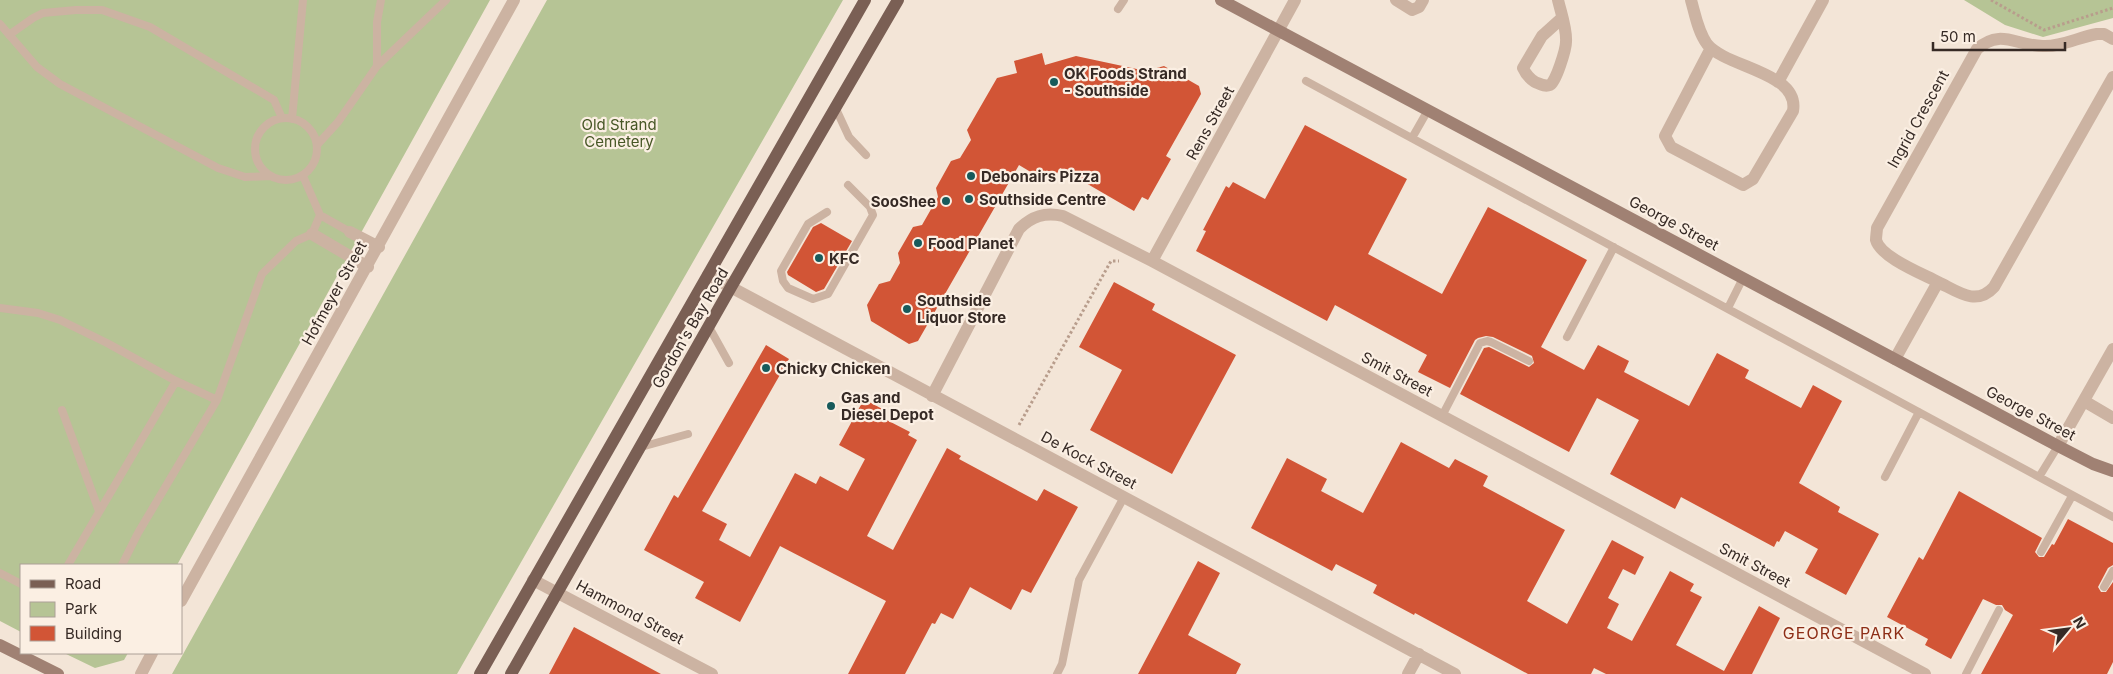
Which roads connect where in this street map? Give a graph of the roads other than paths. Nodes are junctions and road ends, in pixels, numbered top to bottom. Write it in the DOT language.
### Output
graph roads {
  1 [pos="303,0"];
  2 [pos="381,0"];
  3 [pos="446,0"];
  4 [pos="514,0"];
  5 [pos="865,0"];
  6 [pos="898,0"];
  7 [pos="1119,0"];
  8 [pos="1124,0"];
  9 [pos="1220,0"];
  10 [pos="1295,0"];
  11 [pos="1396,0"];
  12 [pos="1558,0"];
  13 [pos="1691,0"];
  14 [pos="1824,0"];
  15 [pos="1420,5"];
  16 [pos="1562,18"];
  17 [pos="0,24"];
  18 [pos="1279,31"];
  19 [pos="9,36"];
  20 [pos="2113,39"];
  21 [pos="1711,48"];
  22 [pos="377,66"];
  23 [pos="2113,77"];
  24 [pos="1306,81"];
  25 [pos="1778,82"];
  26 [pos="836,109"];
  27 [pos="1428,110"];
  28 [pos="282,118"];
  29 [pos="292,119"];
  30 [pos="1412,138"];
  31 [pos="317,145"];
  32 [pos="866,155"];
  33 [pos="270,176"];
  34 [pos="302,176"];
  35 [pos="848,186"];
  36 [pos="827,212"];
  37 [pos="320,216"];
  38 [pos="350,232"];
  39 [pos="312,234"];
  40 [pos="379,247"];
  41 [pos="1614,247"];
  42 [pos="1152,261"];
  43 [pos="368,267"];
  44 [pos="708,275"];
  45 [pos="1744,278"];
  46 [pos="1938,282"];
  47 [pos="731,288"];
  48 [pos="0,308"];
  49 [pos="1728,308"];
  50 [pos="709,327"];
  51 [pos="1567,337"];
  52 [pos="2113,349"];
  53 [pos="1895,359"];
  54 [pos="1529,361"];
  55 [pos="729,363"];
  56 [pos="176,381"];
  57 [pos="932,396"];
  58 [pos="216,400"];
  59 [pos="2084,401"];
  60 [pos="62,410"];
  61 [pos="1919,412"];
  62 [pos="1442,416"];
  63 [pos="2113,418"];
  64 [pos="688,434"];
  65 [pos="641,446"];
  66 [pos="2058,446"];
  67 [pos="2113,471"];
  68 [pos="1885,477"];
  69 [pos="2040,477"];
  70 [pos="2072,496"];
  71 [pos="1124,497"];
  72 [pos="100,511"];
  73 [pos="2113,517"];
  74 [pos="2041,552"];
  75 [pos="69,564"];
  76 [pos="122,564"];
  77 [pos="2113,571"];
  78 [pos="0,574"];
  79 [pos="533,580"];
  80 [pos="20,584"];
  81 [pos="2104,587"];
  82 [pos="558,592"];
  83 [pos="182,599"];
  84 [pos="1999,610"];
  85 [pos="0,645"];
  86 [pos="151,654"];
  87 [pos="1419,654"];
  88 [pos="58,674"];
  89 [pos="140,674"];
  90 [pos="480,674"];
  91 [pos="511,674"];
  92 [pos="712,674"];
  93 [pos="1057,674"];
  94 [pos="1408,674"];
  95 [pos="1455,674"];
  96 [pos="1925,674"];
  97 [pos="1966,674"];
  1 -- 29 [label="lane"];
  2 -- 22 [label="lane"];
  3 -- 22 [label="lane"];
  4 -- 40 [label="street, Hofmeyer Street"];
  5 -- 44 [label="main road, Gordon's Bay Road"];
  6 -- 26 [label="main road, Gordon's Bay Road"];
  7 -- 8 [label="lane"];
  9 -- 18 [label="street, George Street"];
  10 -- 18 [label="street, Rens Street"];
  11 -- 15 [label="street"];
  12 -- 16 [label="street"];
  13 -- 21 [label="street"];
  14 -- 25 [label="street"];
  16 -- 16 [label="street"];
  17 -- 19 [label="lane"];
  18 -- 27 [label="street, George Street"];
  18 -- 42 [label="street, Rens Street"];
  19 -- 28 [label="lane"];
  19 -- 33 [label="lane"];
  20 -- 46 [label="street, Ingrid Crescent"];
  21 -- 25 [label="street"];
  21 -- 25 [label="street"];
  22 -- 31 [label="lane"];
  23 -- 46 [label="street, Ingrid Crescent"];
  24 -- 30 [label="lane"];
  26 -- 32 [label="lane"];
  26 -- 47 [label="main road, Gordon's Bay Road"];
  27 -- 30 [label="lane"];
  27 -- 45 [label="street, George Street"];
  28 -- 29 [label="lane"];
  28 -- 33 [label="lane"];
  29 -- 31 [label="lane"];
  30 -- 41 [label="lane"];
  31 -- 34 [label="lane"];
  33 -- 34 [label="lane"];
  34 -- 37 [label="lane"];
  35 -- 36 [label="lane"];
  37 -- 38 [label="lane"];
  37 -- 39 [label="lane"];
  38 -- 40 [label="street"];
  39 -- 43 [label="street"];
  39 -- 58 [label="lane"];
  40 -- 43 [label="street, Hofmeyer Street"];
  41 -- 49 [label="lane"];
  41 -- 51 [label="lane"];
  42 -- 57 [label="street, Smit Street"];
  42 -- 62 [label="street, Smit Street"];
  43 -- 83 [label="street, Hofmeyer Street"];
  44 -- 47 [label="street, De Kock Street"];
  44 -- 79 [label="main road, Gordon's Bay Road"];
  45 -- 49 [label="lane"];
  45 -- 53 [label="street, George Street"];
  46 -- 53 [label="street"];
  47 -- 50 [label="main road, Gordon's Bay Road"];
  47 -- 57 [label="street, De Kock Street"];
  48 -- 56 [label="lane"];
  49 -- 61 [label="lane"];
  50 -- 55 [label="lane"];
  50 -- 65 [label="main road, Gordon's Bay Road"];
  52 -- 59 [label="street"];
  53 -- 66 [label="street, George Street"];
  54 -- 62 [label="lane"];
  56 -- 58 [label="lane"];
  56 -- 72 [label="lane"];
  57 -- 71 [label="street, De Kock Street"];
  58 -- 76 [label="lane"];
  59 -- 63 [label="street"];
  59 -- 66 [label="street"];
  60 -- 72 [label="lane"];
  61 -- 68 [label="lane"];
  61 -- 69 [label="lane"];
  62 -- 96 [label="street, Smit Street"];
  64 -- 65 [label="lane"];
  65 -- 82 [label="main road, Gordon's Bay Road"];
  66 -- 67 [label="street, George Street"];
  66 -- 69 [label="lane"];
  69 -- 70 [label="lane"];
  70 -- 73 [label="lane"];
  70 -- 74 [label="lane"];
  71 -- 87 [label="street, De Kock Street"];
  71 -- 93 [label="lane"];
  72 -- 75 [label="lane"];
  77 -- 81 [label="lane"];
  78 -- 80 [label="lane"];
  79 -- 82 [label="street, Hammond Street"];
  79 -- 90 [label="main road, Gordon's Bay Road"];
  82 -- 91 [label="main road, Gordon's Bay Road"];
  82 -- 92 [label="street, Hammond Street"];
  84 -- 97 [label="lane"];
  85 -- 88 [label="street"];
  86 -- 89 [label="street"];
  87 -- 94 [label="street"];
  87 -- 95 [label="street, De Kock Street"];
}
